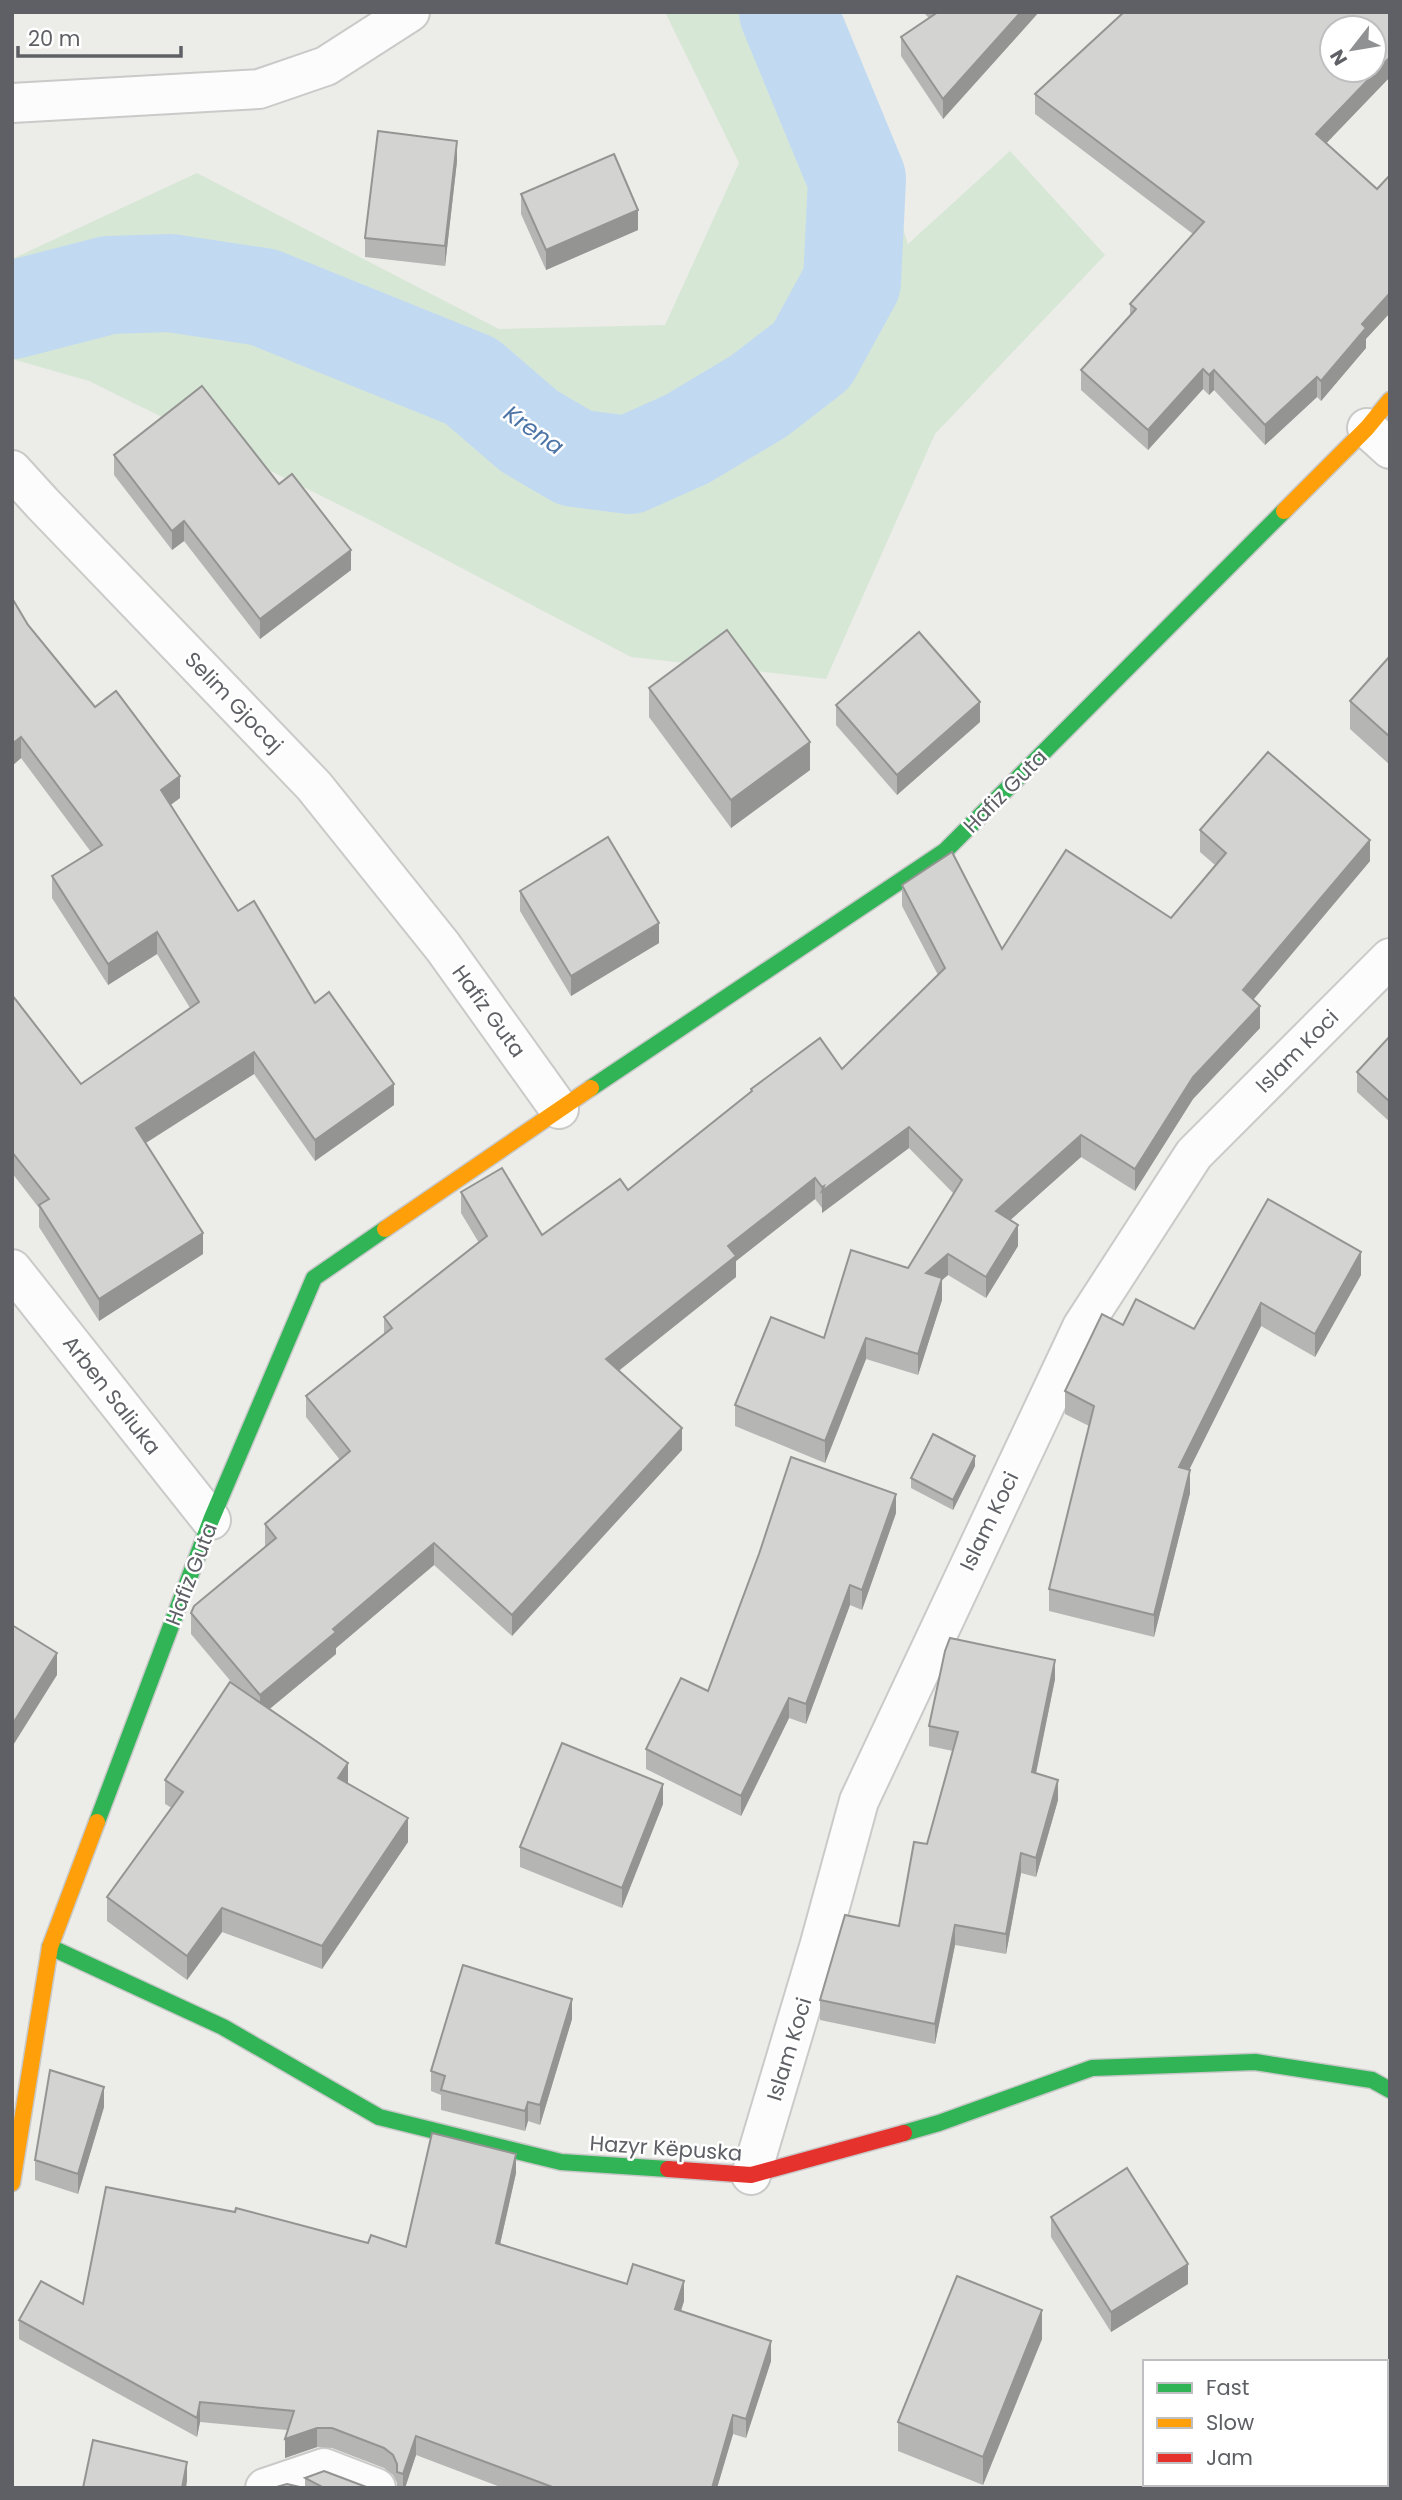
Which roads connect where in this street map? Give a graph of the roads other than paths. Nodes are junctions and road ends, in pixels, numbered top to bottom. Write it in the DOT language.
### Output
graph roads {
  1 [pos="410,12"];
  2 [pos="12,103"];
  3 [pos="1382,426"];
  4 [pos="12,470"];
  5 [pos="443,947"];
  6 [pos="1390,958"];
  7 [pos="559,1109"];
  8 [pos="12,1269"];
  9 [pos="211,1520"];
  10 [pos="50,1947"];
  11 [pos="1390,2090"];
  12 [pos="13,2163"];
  13 [pos="751,2175"];
  14 [pos="12,2183"];
  15 [pos="265,2488"];
  16 [pos="376,2488"];
  1 -- 2 [label="street"];
  3 -- 7 [label="street, Hafiz Guta"];
  4 -- 5 [label="street, Selim Gjocaj"];
  5 -- 7 [label="street, Hafiz Guta"];
  6 -- 13 [label="street, Islam Koci"];
  7 -- 9 [label="street, Hafiz Guta"];
  8 -- 9 [label="street, Arben Saliuka"];
  9 -- 10 [label="street, Hafiz Guta"];
  10 -- 12 [label="street, Hafiz Guta"];
  10 -- 13 [label="street, Hazyr Këpuska"];
  11 -- 13 [label="street, Hazyr Këpuska"];
  12 -- 14 [label="street, Hafiz Guta"];
  15 -- 16 [label="street"];
}
